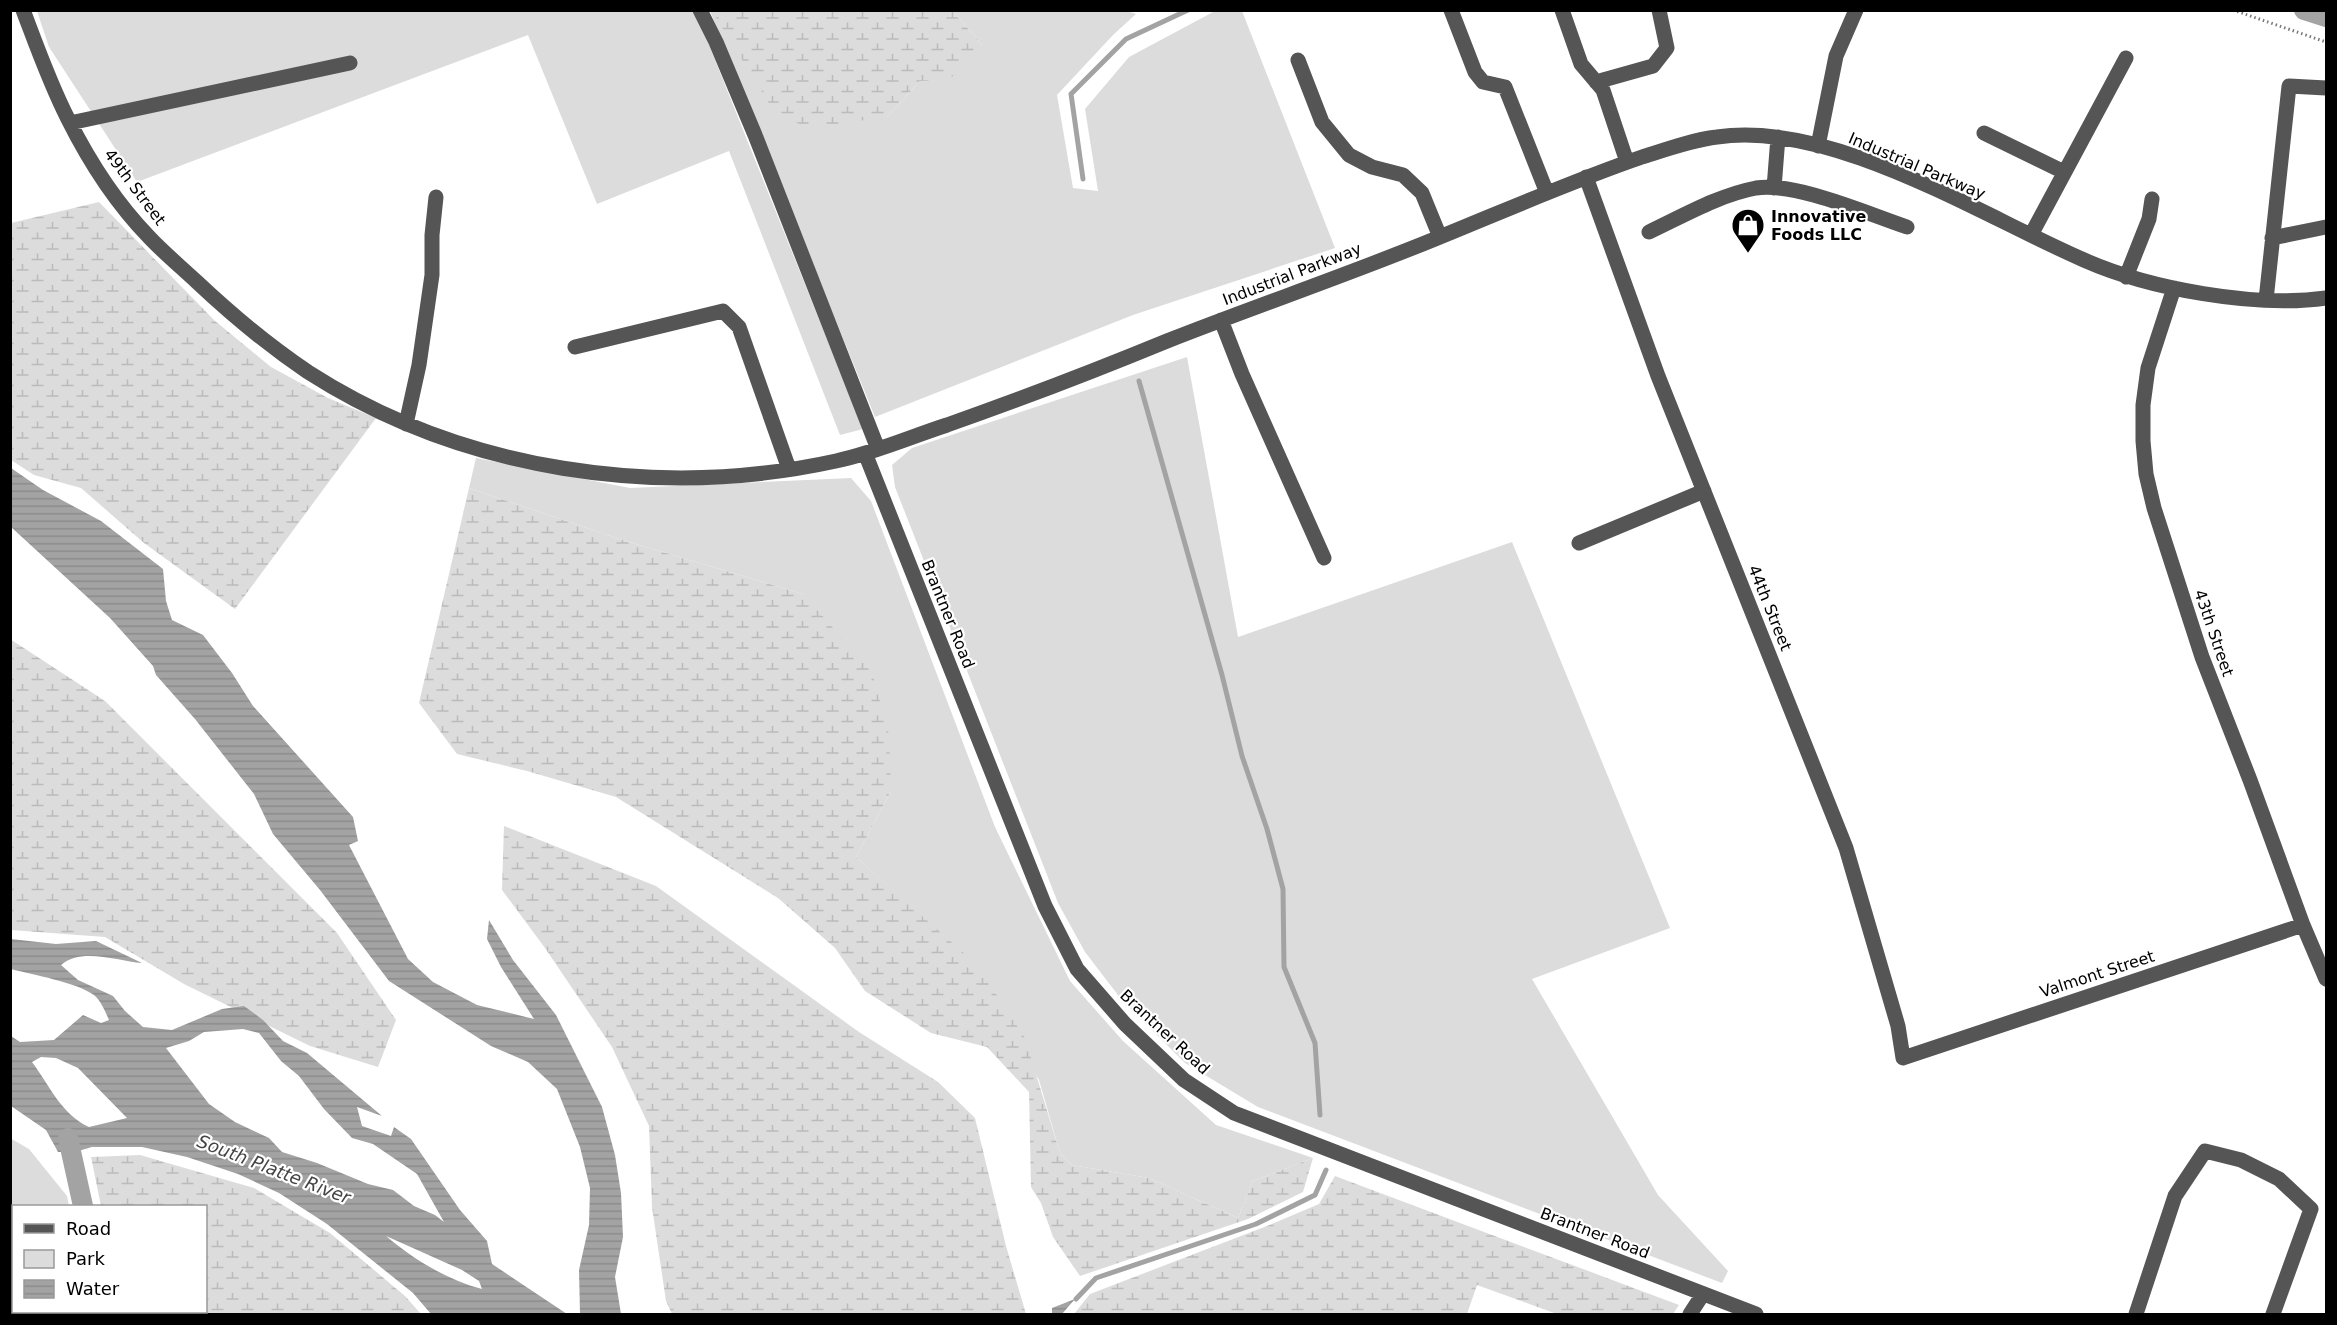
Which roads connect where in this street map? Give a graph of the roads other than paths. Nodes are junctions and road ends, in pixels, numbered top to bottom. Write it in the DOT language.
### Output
graph roads {
  1 [pos="23,10"];
  2 [pos="700,10"];
  3 [pos="1451,10"];
  4 [pos="1562,10"];
  5 [pos="1659,10"];
  6 [pos="1856,10"];
  7 [pos="2126,57"];
  8 [pos="1298,60"];
  9 [pos="350,63"];
  10 [pos="1596,82"];
  11 [pos="2326,88"];
  12 [pos="69,123"];
  13 [pos="1984,133"];
  14 [pos="1778,137"];
  15 [pos="1818,146"];
  16 [pos="1627,162"];
  17 [pos="2064,172"];
  18 [pos="1586,177"];
  19 [pos="1774,188"];
  20 [pos="1547,193"];
  21 [pos="436,197"];
  22 [pos="2152,199"];
  23 [pos="1907,227"];
  24 [pos="2326,227"];
  25 [pos="1649,232"];
  26 [pos="2031,235"];
  27 [pos="1440,237"];
  28 [pos="2272,238"];
  29 [pos="2126,277"];
  30 [pos="2174,288"];
  31 [pos="2326,298"];
  32 [pos="2266,300"];
  33 [pos="1221,320"];
  34 [pos="272,346"];
  35 [pos="575,347"];
  36 [pos="406,424"];
  37 [pos="872,451"];
  38 [pos="789,469"];
  39 [pos="1704,491"];
  40 [pos="1579,543"];
  41 [pos="1324,558"];
  42 [pos="2303,925"];
  43 [pos="2326,978"];
  44 [pos="1903,1058"];
  45 [pos="1703,1294"];
  46 [pos="1690,1314"];
  47 [pos="1756,1314"];
  48 [pos="2136,1314"];
  49 [pos="2273,1314"];
  1 -- 12 [label="street, 49th Street"];
  2 -- 37 [label="street, Brantner Road"];
  3 -- 20 [label="street"];
  4 -- 10 [label="street"];
  5 -- 10 [label="street"];
  6 -- 15 [label="street"];
  7 -- 17 [label="street"];
  8 -- 27 [label="street"];
  9 -- 12 [label="street"];
  10 -- 16 [label="street"];
  11 -- 28 [label="street"];
  12 -- 34 [label="street, 49th Street"];
  13 -- 17 [label="street"];
  14 -- 15 [label="street, Industrial Parkway"];
  14 -- 16 [label="street, Industrial Parkway"];
  14 -- 19 [label="street"];
  15 -- 26 [label="street, Industrial Parkway"];
  16 -- 18 [label="street, Industrial Parkway"];
  17 -- 26 [label="street"];
  18 -- 20 [label="street, Industrial Parkway"];
  18 -- 39 [label="street, 44th Street"];
  19 -- 23 [label="street"];
  19 -- 25 [label="street"];
  20 -- 27 [label="street, Industrial Parkway"];
  21 -- 36 [label="street"];
  22 -- 29 [label="street"];
  24 -- 28 [label="street"];
  26 -- 29 [label="street, Industrial Parkway"];
  27 -- 33 [label="street, Industrial Parkway"];
  28 -- 32 [label="street"];
  29 -- 30 [label="street, Industrial Parkway"];
  30 -- 32 [label="street, Industrial Parkway"];
  30 -- 42 [label="street, 43th Street"];
  31 -- 32 [label="street, Industrial Parkway"];
  33 -- 37 [label="street, Industrial Parkway"];
  33 -- 41 [label="street"];
  34 -- 36 [label="street, Industrial Parkway"];
  35 -- 38 [label="street"];
  36 -- 38 [label="street, Industrial Parkway"];
  37 -- 38 [label="street, Industrial Parkway"];
  37 -- 45 [label="street, Brantner Road"];
  39 -- 40 [label="street"];
  39 -- 44 [label="street, 44th Street"];
  42 -- 43 [label="street, 43th Street"];
  42 -- 44 [label="street, Valmont Street"];
  45 -- 46 [label="street"];
  45 -- 47 [label="street, Brantner Road"];
  48 -- 49 [label="street"];
}
